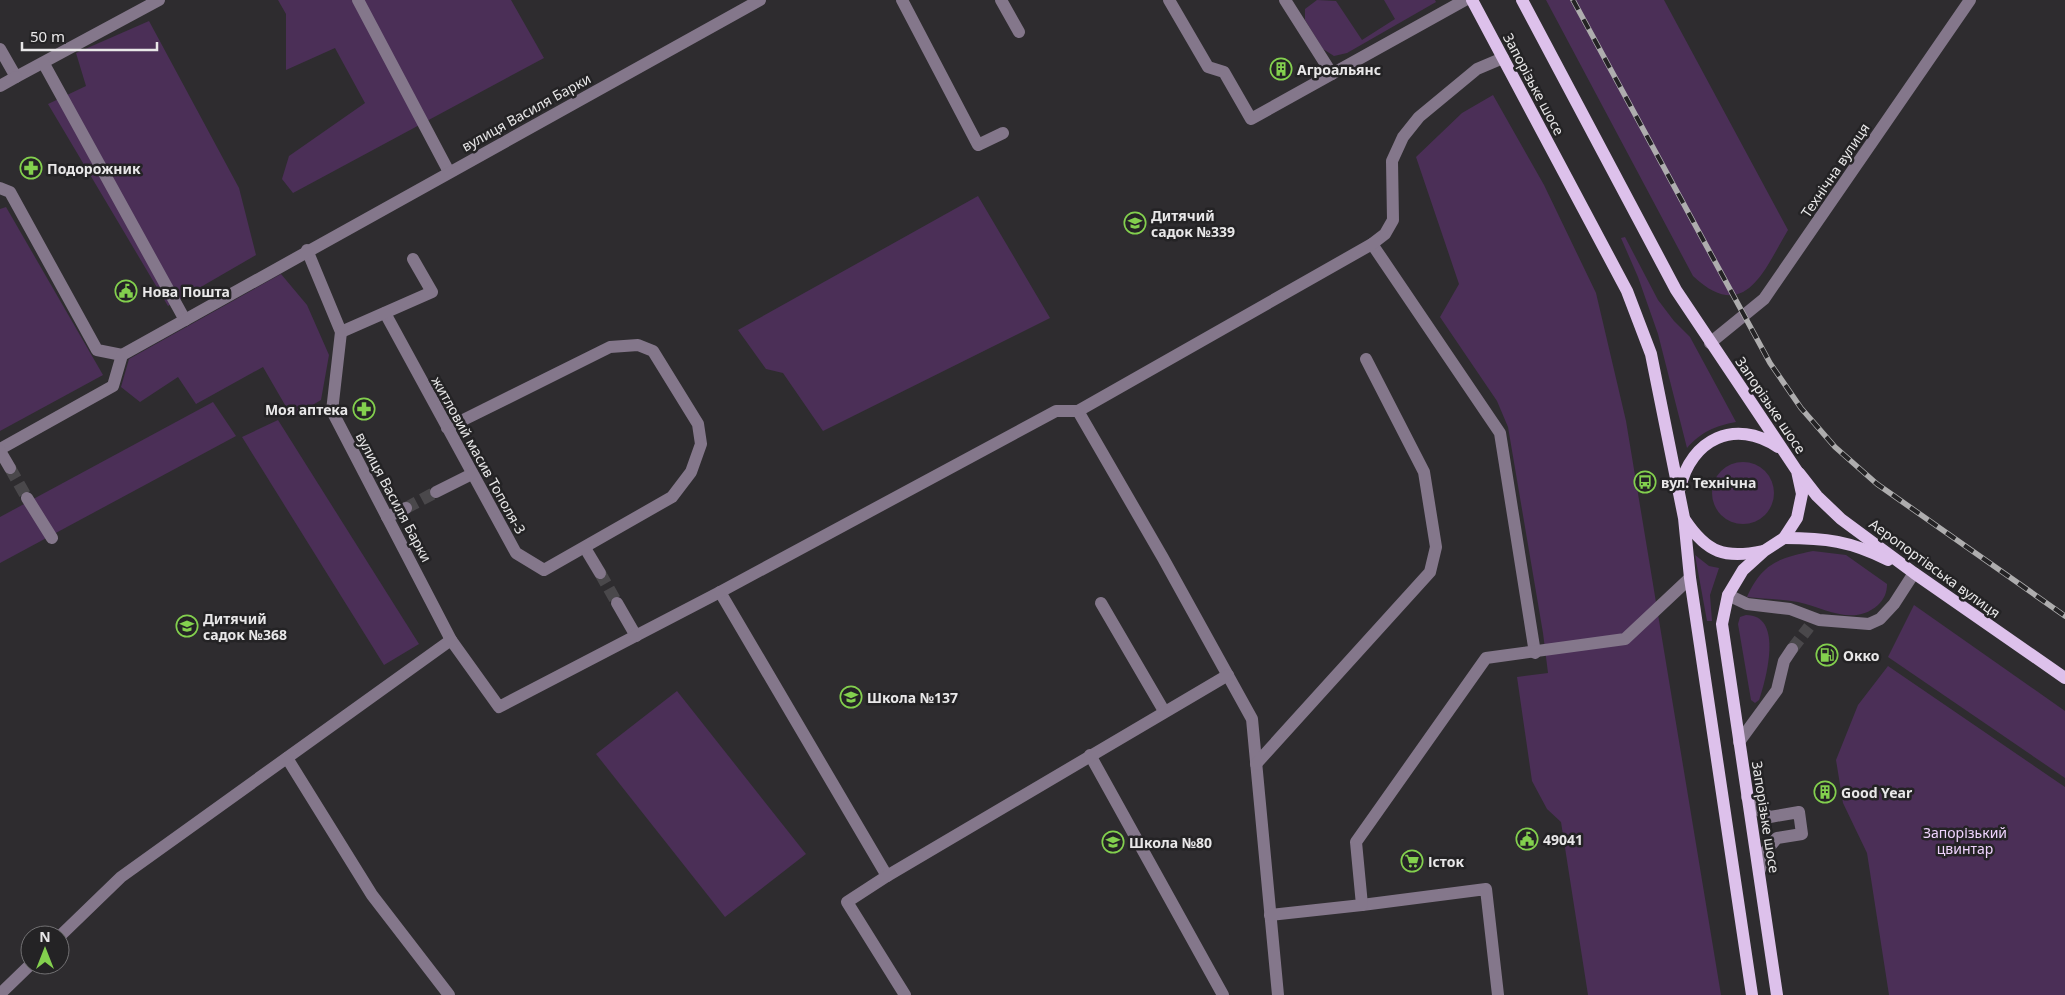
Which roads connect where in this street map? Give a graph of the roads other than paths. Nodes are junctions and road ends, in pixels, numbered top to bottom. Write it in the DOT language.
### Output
graph roads {
  1 [pos="159,0"];
  2 [pos="358,0"];
  3 [pos="760,0"];
  4 [pos="902,0"];
  5 [pos="1001,0"];
  6 [pos="1169,0"];
  7 [pos="1285,0"];
  8 [pos="1465,0"];
  9 [pos="1472,0"];
  10 [pos="1522,0"];
  11 [pos="1970,0"];
  12 [pos="1019,32"];
  13 [pos="0,49"];
  14 [pos="1503,58"];
  15 [pos="44,64"];
  16 [pos="1332,74"];
  17 [pos="16,77"];
  18 [pos="0,86"];
  19 [pos="1003,133"];
  20 [pos="450,172"];
  21 [pos="0,188"];
  22 [pos="1372,244"];
  23 [pos="307,250"];
  24 [pos="413,259"];
  25 [pos="385,313"];
  26 [pos="186,320"];
  27 [pos="341,332"];
  28 [pos="1710,343"];
  29 [pos="122,355"];
  30 [pos="1366,359"];
  31 [pos="1078,411"];
  32 [pos="447,428"];
  33 [pos="0,450"];
  34 [pos="1784,451"];
  35 [pos="10,468"];
  36 [pos="1798,471"];
  37 [pos="472,474"];
  38 [pos="436,492"];
  39 [pos="1679,494"];
  40 [pos="27,498"];
  41 [pos="406,508"];
  42 [pos="387,517"];
  43 [pos="1684,518"];
  44 [pos="52,538"];
  45 [pos="1784,538"];
  46 [pos="585,548"];
  47 [pos="1764,551"];
  48 [pos="600,573"];
  49 [pos="1914,573"];
  50 [pos="1690,578"];
  51 [pos="720,592"];
  52 [pos="1728,594"];
  53 [pos="617,603"];
  54 [pos="1101,603"];
  55 [pos="636,636"];
  56 [pos="452,640"];
  57 [pos="1792,649"];
  58 [pos="1535,653"];
  59 [pos="1228,675"];
  60 [pos="2065,678"];
  61 [pos="1164,711"];
  62 [pos="1739,742"];
  63 [pos="1090,755"];
  64 [pos="287,758"];
  65 [pos="1256,764"];
  66 [pos="1747,796"];
  67 [pos="1759,872"];
  68 [pos="887,876"];
  69 [pos="1362,905"];
  70 [pos="1270,915"];
  71 [pos="70,926"];
  72 [pos="20,975"];
  73 [pos="0,994"];
  74 [pos="449,995"];
  75 [pos="905,995"];
  76 [pos="1223,995"];
  77 [pos="1278,995"];
  78 [pos="1498,995"];
  79 [pos="1752,995"];
  80 [pos="1777,995"];
  1 -- 15 [label="street"];
  2 -- 20 [label="street"];
  3 -- 20 [label="street, вулиця Василя Барки"];
  4 -- 19 [label="street"];
  5 -- 12 [label="street"];
  6 -- 16 [label="street"];
  7 -- 16 [label="street"];
  8 -- 16 [label="street"];
  9 -- 14 [label="main road, Запорізьке шосе"];
  10 -- 28 [label="main road, Запорізьке шосе"];
  11 -- 28 [label="street, Технічна вулиця"];
  13 -- 17 [label="street"];
  14 -- 22 [label="street"];
  14 -- 39 [label="main road, Запорізьке шосе"];
  15 -- 17 [label="street"];
  15 -- 26 [label="street"];
  17 -- 18 [label="street"];
  20 -- 23 [label="street, вулиця Василя Барки"];
  21 -- 29 [label="street"];
  22 -- 31 [label="street"];
  22 -- 58 [label="street"];
  23 -- 26 [label="street, вулиця Василя Барки"];
  23 -- 27 [label="street, вулиця Василя Барки"];
  24 -- 25 [label="street"];
  25 -- 27 [label="street"];
  25 -- 32 [label="street, житловий масив Тополя-3"];
  26 -- 29 [label="street, вулиця Василя Барки"];
  27 -- 42 [label="street, вулиця Василя Барки"];
  28 -- 34 [label="main road, Запорізьке шосе"];
  29 -- 33 [label="street"];
  30 -- 65 [label="street"];
  31 -- 51 [label="street"];
  31 -- 59 [label="street"];
  32 -- 37 [label="street, житловий масив Тополя-3"];
  32 -- 46 [label="street, житловий масив Тополя-3"];
  33 -- 35 [label="street"];
  34 -- 36 [label="main road, Запорізьке шосе"];
  34 -- 39 [label="main road"];
  36 -- 45 [label="main road, Запорізьке шосе"];
  36 -- 49 [label="main road, Аеропортівська вулиця"];
  37 -- 38 [label="street"];
  37 -- 46 [label="street, житловий масив Тополя-3"];
  39 -- 43 [label="main road, Запорізьке шосе"];
  40 -- 44 [label="street"];
  41 -- 42 [label="street"];
  42 -- 56 [label="street, вулиця Василя Барки"];
  43 -- 47 [label="main road"];
  43 -- 50 [label="main road, Запорізьке шосе"];
  45 -- 47 [label="main road, Запорізьке шосе"];
  45 -- 49 [label="main road"];
  46 -- 48 [label="street"];
  47 -- 52 [label="main road, Запорізьке шосе"];
  49 -- 52 [label="street"];
  49 -- 60 [label="main road, Аеропортівська вулиця"];
  50 -- 58 [label="street"];
  50 -- 79 [label="main road, Запорізьке шосе"];
  51 -- 55 [label="street"];
  51 -- 68 [label="street"];
  52 -- 62 [label="main road, Запорізьке шосе"];
  53 -- 55 [label="street"];
  54 -- 61 [label="street"];
  55 -- 56 [label="street, вулиця Василя Барки"];
  56 -- 64 [label="street"];
  57 -- 62 [label="street"];
  58 -- 69 [label="street"];
  59 -- 61 [label="street"];
  59 -- 65 [label="street"];
  61 -- 63 [label="street"];
  62 -- 66 [label="main road, Запорізьке шосе"];
  63 -- 68 [label="street"];
  63 -- 76 [label="street"];
  64 -- 71 [label="street"];
  64 -- 74 [label="street"];
  65 -- 70 [label="street"];
  66 -- 67 [label="main road, Запорізьке шосе"];
  66 -- 67 [label="street"];
  67 -- 80 [label="main road, Запорізьке шосе"];
  68 -- 75 [label="street"];
  69 -- 70 [label="street"];
  69 -- 78 [label="street"];
  70 -- 77 [label="street"];
  72 -- 73 [label="street"];
}
